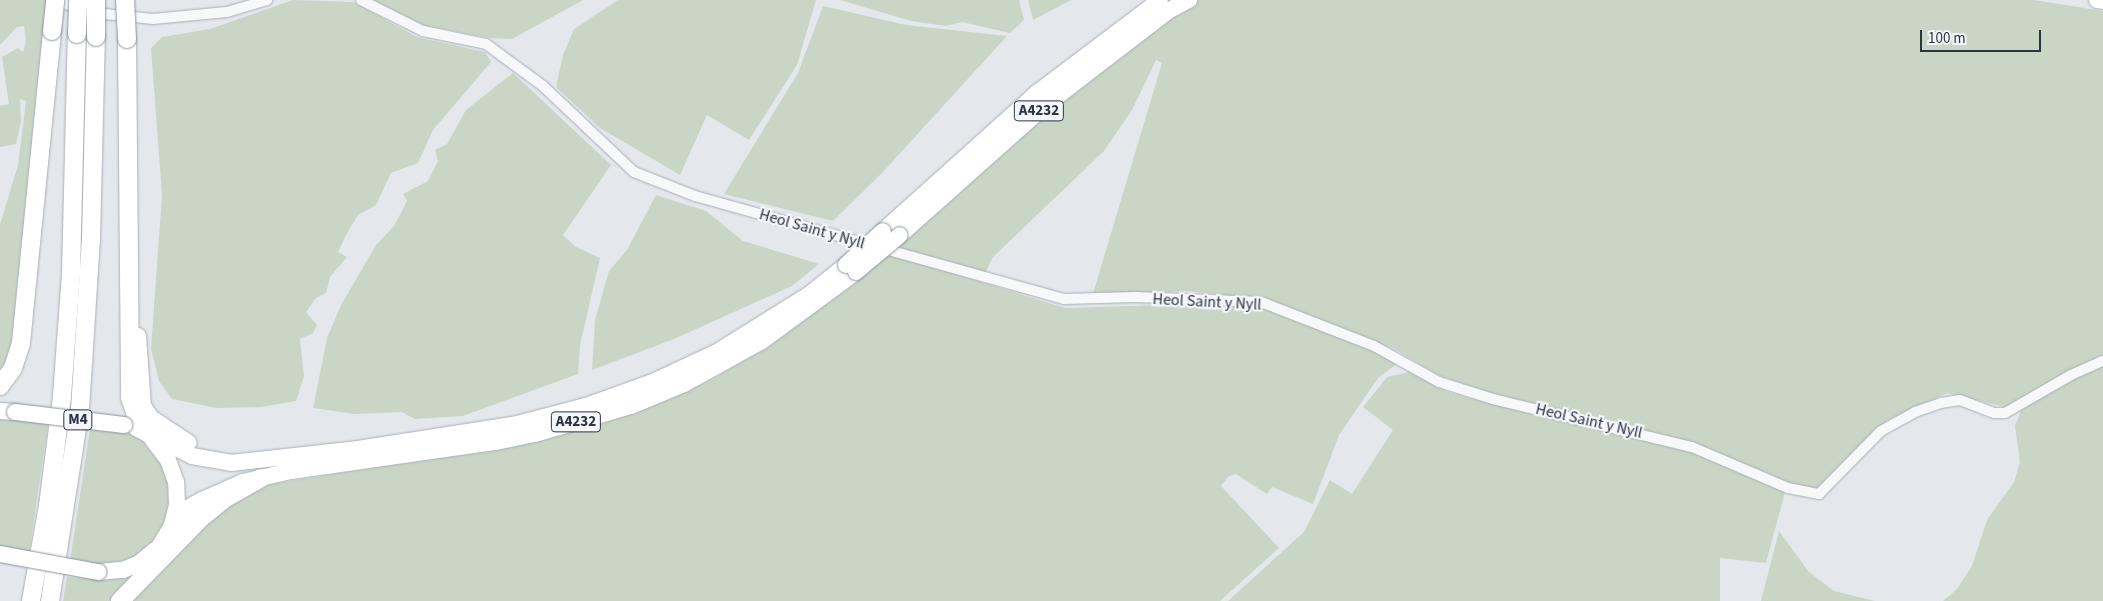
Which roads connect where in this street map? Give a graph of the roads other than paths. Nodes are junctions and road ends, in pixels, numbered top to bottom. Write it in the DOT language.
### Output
graph roads {
  1 [pos="49,0"];
  2 [pos="55,0"];
  3 [pos="78,0"];
  4 [pos="96,0"];
  5 [pos="125,0"];
  6 [pos="267,0"];
  7 [pos="361,0"];
  8 [pos="1160,0"];
  9 [pos="1189,0"];
  10 [pos="2097,0"];
  11 [pos="2103,1"];
  12 [pos="131,187"];
  13 [pos="851,268"];
  14 [pos="2103,361"];
  15 [pos="0,386"];
  16 [pos="7,412"];
  17 [pos="149,434"];
  18 [pos="449,436"];
  19 [pos="261,478"];
  20 [pos="172,525"];
  21 [pos="159,547"];
  22 [pos="0,554"];
  23 [pos="30,601"];
  24 [pos="50,601"];
  25 [pos="120,601"];
  1 -- 6 [label="street"];
  2 -- 15 [label="highway, bridge"];
  3 -- 23 [label="highway, M4, bridge"];
  4 -- 24 [label="highway, M4, bridge"];
  5 -- 12 [label="highway, bridge"];
  7 -- 14 [label="street, Heol Saint y Nyll"];
  8 -- 13 [label="highway, A4232, bridge"];
  9 -- 13 [label="highway, A4232, bridge"];
  10 -- 11 [label="highway"];
  12 -- 17 [label="highway"];
  12 -- 18 [label="highway"];
  13 -- 18 [label="highway, A4232"];
  13 -- 19 [label="highway, A4232"];
  16 -- 17 [label="highway, bridge"];
  17 -- 18 [label="highway, A4232"];
  17 -- 20 [label="highway"];
  19 -- 20 [label="highway, A4232"];
  19 -- 25 [label="highway"];
  20 -- 21 [label="highway"];
  21 -- 22 [label="highway, bridge"];
  21 -- 25 [label="highway"];
}
